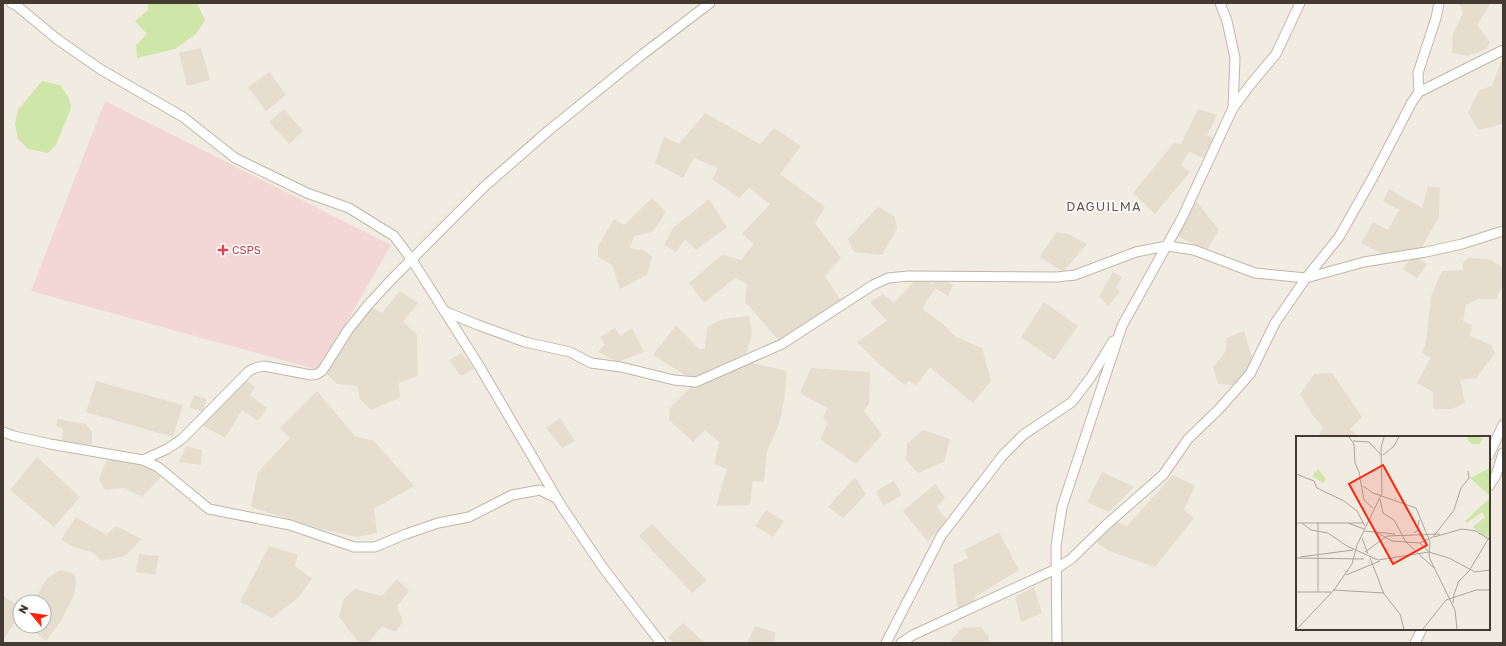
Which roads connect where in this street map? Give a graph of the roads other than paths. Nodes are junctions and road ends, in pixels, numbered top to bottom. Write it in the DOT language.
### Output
graph roads {
  1 [pos="11,3"];
  2 [pos="710,3"];
  3 [pos="1220,3"];
  4 [pos="1300,3"];
  5 [pos="1439,3"];
  6 [pos="1503,50"];
  7 [pos="1419,92"];
  8 [pos="1233,108"];
  9 [pos="1503,231"];
  10 [pos="1167,246"];
  11 [pos="412,260"];
  12 [pos="1306,278"];
  13 [pos="444,311"];
  14 [pos="1122,326"];
  15 [pos="1503,424"];
  16 [pos="3,432"];
  17 [pos="1490,453"];
  18 [pos="1503,453"];
  19 [pos="142,460"];
  20 [pos="1490,484"];
  21 [pos="557,499"];
  22 [pos="1056,569"];
  23 [pos="1422,630"];
  24 [pos="661,643"];
  25 [pos="886,643"];
  26 [pos="901,643"];
  27 [pos="1057,643"];
  28 [pos="1415,643"];
  1 -- 11 [label="street"];
  2 -- 11 [label="street"];
  3 -- 8 [label="street"];
  4 -- 8 [label="street"];
  5 -- 7 [label="street"];
  6 -- 7 [label="street"];
  7 -- 12 [label="street"];
  8 -- 10 [label="street"];
  9 -- 12 [label="street"];
  10 -- 12 [label="street"];
  10 -- 13 [label="street"];
  10 -- 14 [label="street"];
  11 -- 13 [label="street"];
  11 -- 19 [label="street"];
  12 -- 22 [label="street"];
  13 -- 21 [label="street"];
  14 -- 22 [label="street"];
  14 -- 25 [label="street"];
  15 -- 17 [label="street"];
  16 -- 19 [label="street"];
  18 -- 20 [label="street"];
  19 -- 21 [label="street"];
  21 -- 24 [label="street"];
  22 -- 26 [label="street"];
  22 -- 27 [label="street"];
  23 -- 28 [label="street"];
}
